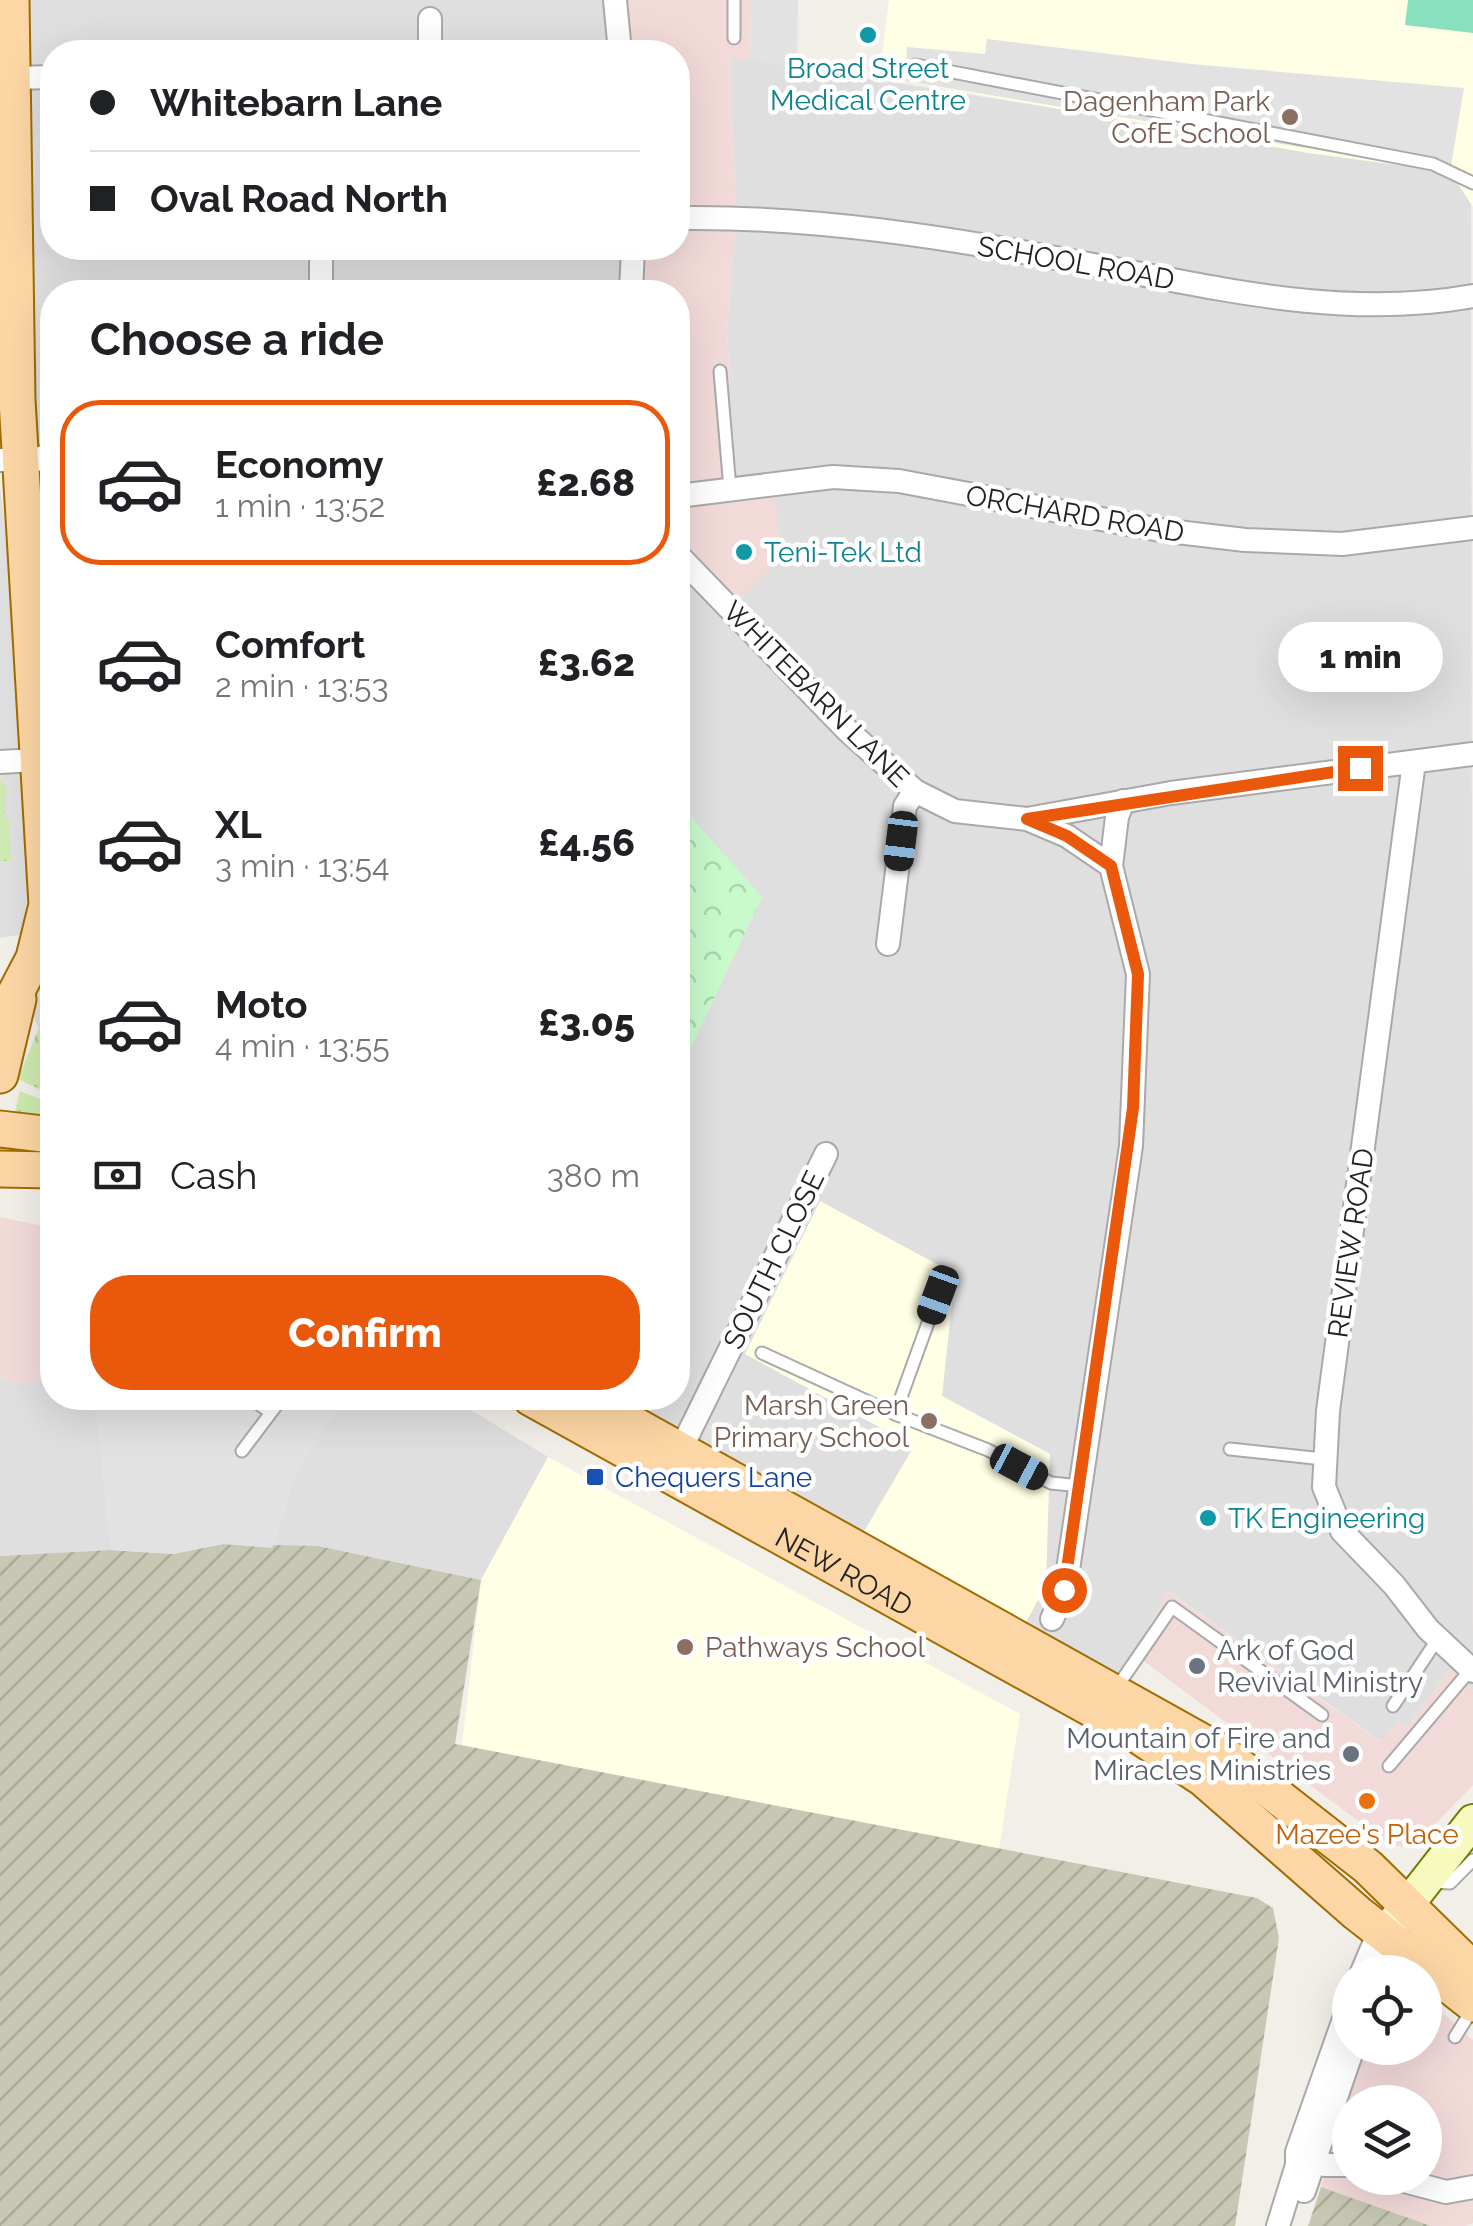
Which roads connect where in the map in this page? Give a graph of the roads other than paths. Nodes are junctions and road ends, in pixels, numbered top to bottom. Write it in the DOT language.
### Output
graph roads {
  1 [pos="11,0"];
  2 [pos="616,0"];
  3 [pos="734,0"];
  4 [pos="430,19"];
  5 [pos="734,38"];
  6 [pos="430,40"];
  7 [pos="619,40"];
  8 [pos="916,65"];
  9 [pos="40,77"];
  10 [pos="12,78"];
  11 [pos="1473,183"];
  12 [pos="690,218"];
  13 [pos="1473,296"];
  14 [pos="720,371"];
  15 [pos="24,458"];
  16 [pos="730,489"];
  17 [pos="690,494"];
  18 [pos="1473,528"];
  19 [pos="690,567"];
  20 [pos="1473,754"];
  21 [pos="36,760"];
  22 [pos="0,762"];
  23 [pos="1414,762"];
  24 [pos="915,791"];
  25 [pos="1124,801"];
  26 [pos="40,807"];
  27 [pos="1027,819"];
  28 [pos="1111,866"];
  29 [pos="40,939"];
  30 [pos="888,944"];
  31 [pos="19,993"];
  32 [pos="0,1023"];
  33 [pos="0,1075"];
  34 [pos="0,1129"];
  35 [pos="40,1134"];
  36 [pos="826,1154"];
  37 [pos="0,1169"];
  38 [pos="40,1170"];
  39 [pos="938,1295"];
  40 [pos="762,1354"];
  41 [pos="558,1410"];
  42 [pos="603,1410"];
  43 [pos="268,1411"];
  44 [pos="894,1414"];
  45 [pos="1230,1449"];
  46 [pos="242,1451"];
  47 [pos="1323,1459"];
  48 [pos="675,1461"];
  49 [pos="1080,1486"];
  50 [pos="1052,1619"];
  51 [pos="1439,1637"];
  52 [pos="1472,1670"];
  53 [pos="1114,1690"];
  54 [pos="1393,1706"];
  55 [pos="1322,1715"];
  56 [pos="1390,1766"];
  57 [pos="1473,1821"];
  58 [pos="1473,1860"];
  59 [pos="1417,1892"];
  60 [pos="1388,1934"];
  61 [pos="1369,1955"];
  62 [pos="1392,1955"];
  63 [pos="1473,1970"];
  64 [pos="1473,2006"];
  65 [pos="1455,2036"];
  66 [pos="1332,2060"];
  67 [pos="1345,2065"];
  68 [pos="1303,2154"];
  69 [pos="1332,2161"];
  70 [pos="1473,2187"];
  71 [pos="1442,2191"];
  72 [pos="1266,2226"];
  73 [pos="1278,2226"];
  74 [pos="1293,2226"];
  1 -- 10 [label="main road"];
  2 -- 7 [label="street"];
  3 -- 5 [label="lane"];
  4 -- 6 [label="street"];
  8 -- 11 [label="lane"];
  9 -- 10 [label="street"];
  10 -- 15 [label="main road"];
  12 -- 13 [label="street, SCHOOL ROAD"];
  14 -- 16 [label="lane"];
  15 -- 21 [label="main road"];
  16 -- 17 [label="street, ORCHARD ROAD"];
  16 -- 18 [label="street, ORCHARD ROAD"];
  19 -- 24 [label="street, WHITEBARN LANE"];
  20 -- 23 [label="street, WHITEBARN LANE"];
  21 -- 22 [label="street"];
  21 -- 26 [label="main road"];
  23 -- 25 [label="street, WHITEBARN LANE"];
  23 -- 47 [label="street, REVIEW ROAD"];
  24 -- 27 [label="street, WHITEBARN LANE"];
  24 -- 30 [label="street"];
  25 -- 27 [label="street, WHITEBARN LANE"];
  25 -- 28 [label="street"];
  27 -- 28 [label="street, WHITEBARN LANE"];
  28 -- 49 [label="street"];
  29 -- 31 [label="main road"];
  31 -- 32 [label="main road"];
  31 -- 33 [label="main road"];
  34 -- 35 [label="main road"];
  36 -- 48 [label="street, SOUTH CLOSE"];
  37 -- 38 [label="main road"];
  39 -- 44 [label="lane"];
  40 -- 44 [label="lane"];
  41 -- 48 [label="main road, NEW ROAD"];
  42 -- 48 [label="main road, NEW ROAD"];
  43 -- 46 [label="lane"];
  44 -- 49 [label="lane"];
  45 -- 47 [label="lane"];
  47 -- 51 [label="street, REVIEW ROAD"];
  48 -- 53 [label="main road, NEW ROAD"];
  48 -- 60 [label="main road, NEW ROAD"];
  49 -- 50 [label="street"];
  51 -- 52 [label="street, REVIEW ROAD"];
  51 -- 54 [label="lane"];
  52 -- 56 [label="lane"];
  53 -- 55 [label="lane"];
  53 -- 59 [label="main road, NEW ROAD"];
  57 -- 59 [label="main road"];
  58 -- 59 [label="lane"];
  59 -- 60 [label="main road"];
  59 -- 63 [label="main road, NEW ROAD"];
  60 -- 61 [label="street"];
  60 -- 62 [label="street"];
  60 -- 64 [label="main road, NEW ROAD"];
  64 -- 65 [label="lane"];
  66 -- 68 [label="street"];
  67 -- 68 [label="street"];
  68 -- 69 [label="street"];
  68 -- 72 [label="street"];
  68 -- 73 [label="street"];
  68 -- 74 [label="street"];
  70 -- 71 [label="street"];
}
